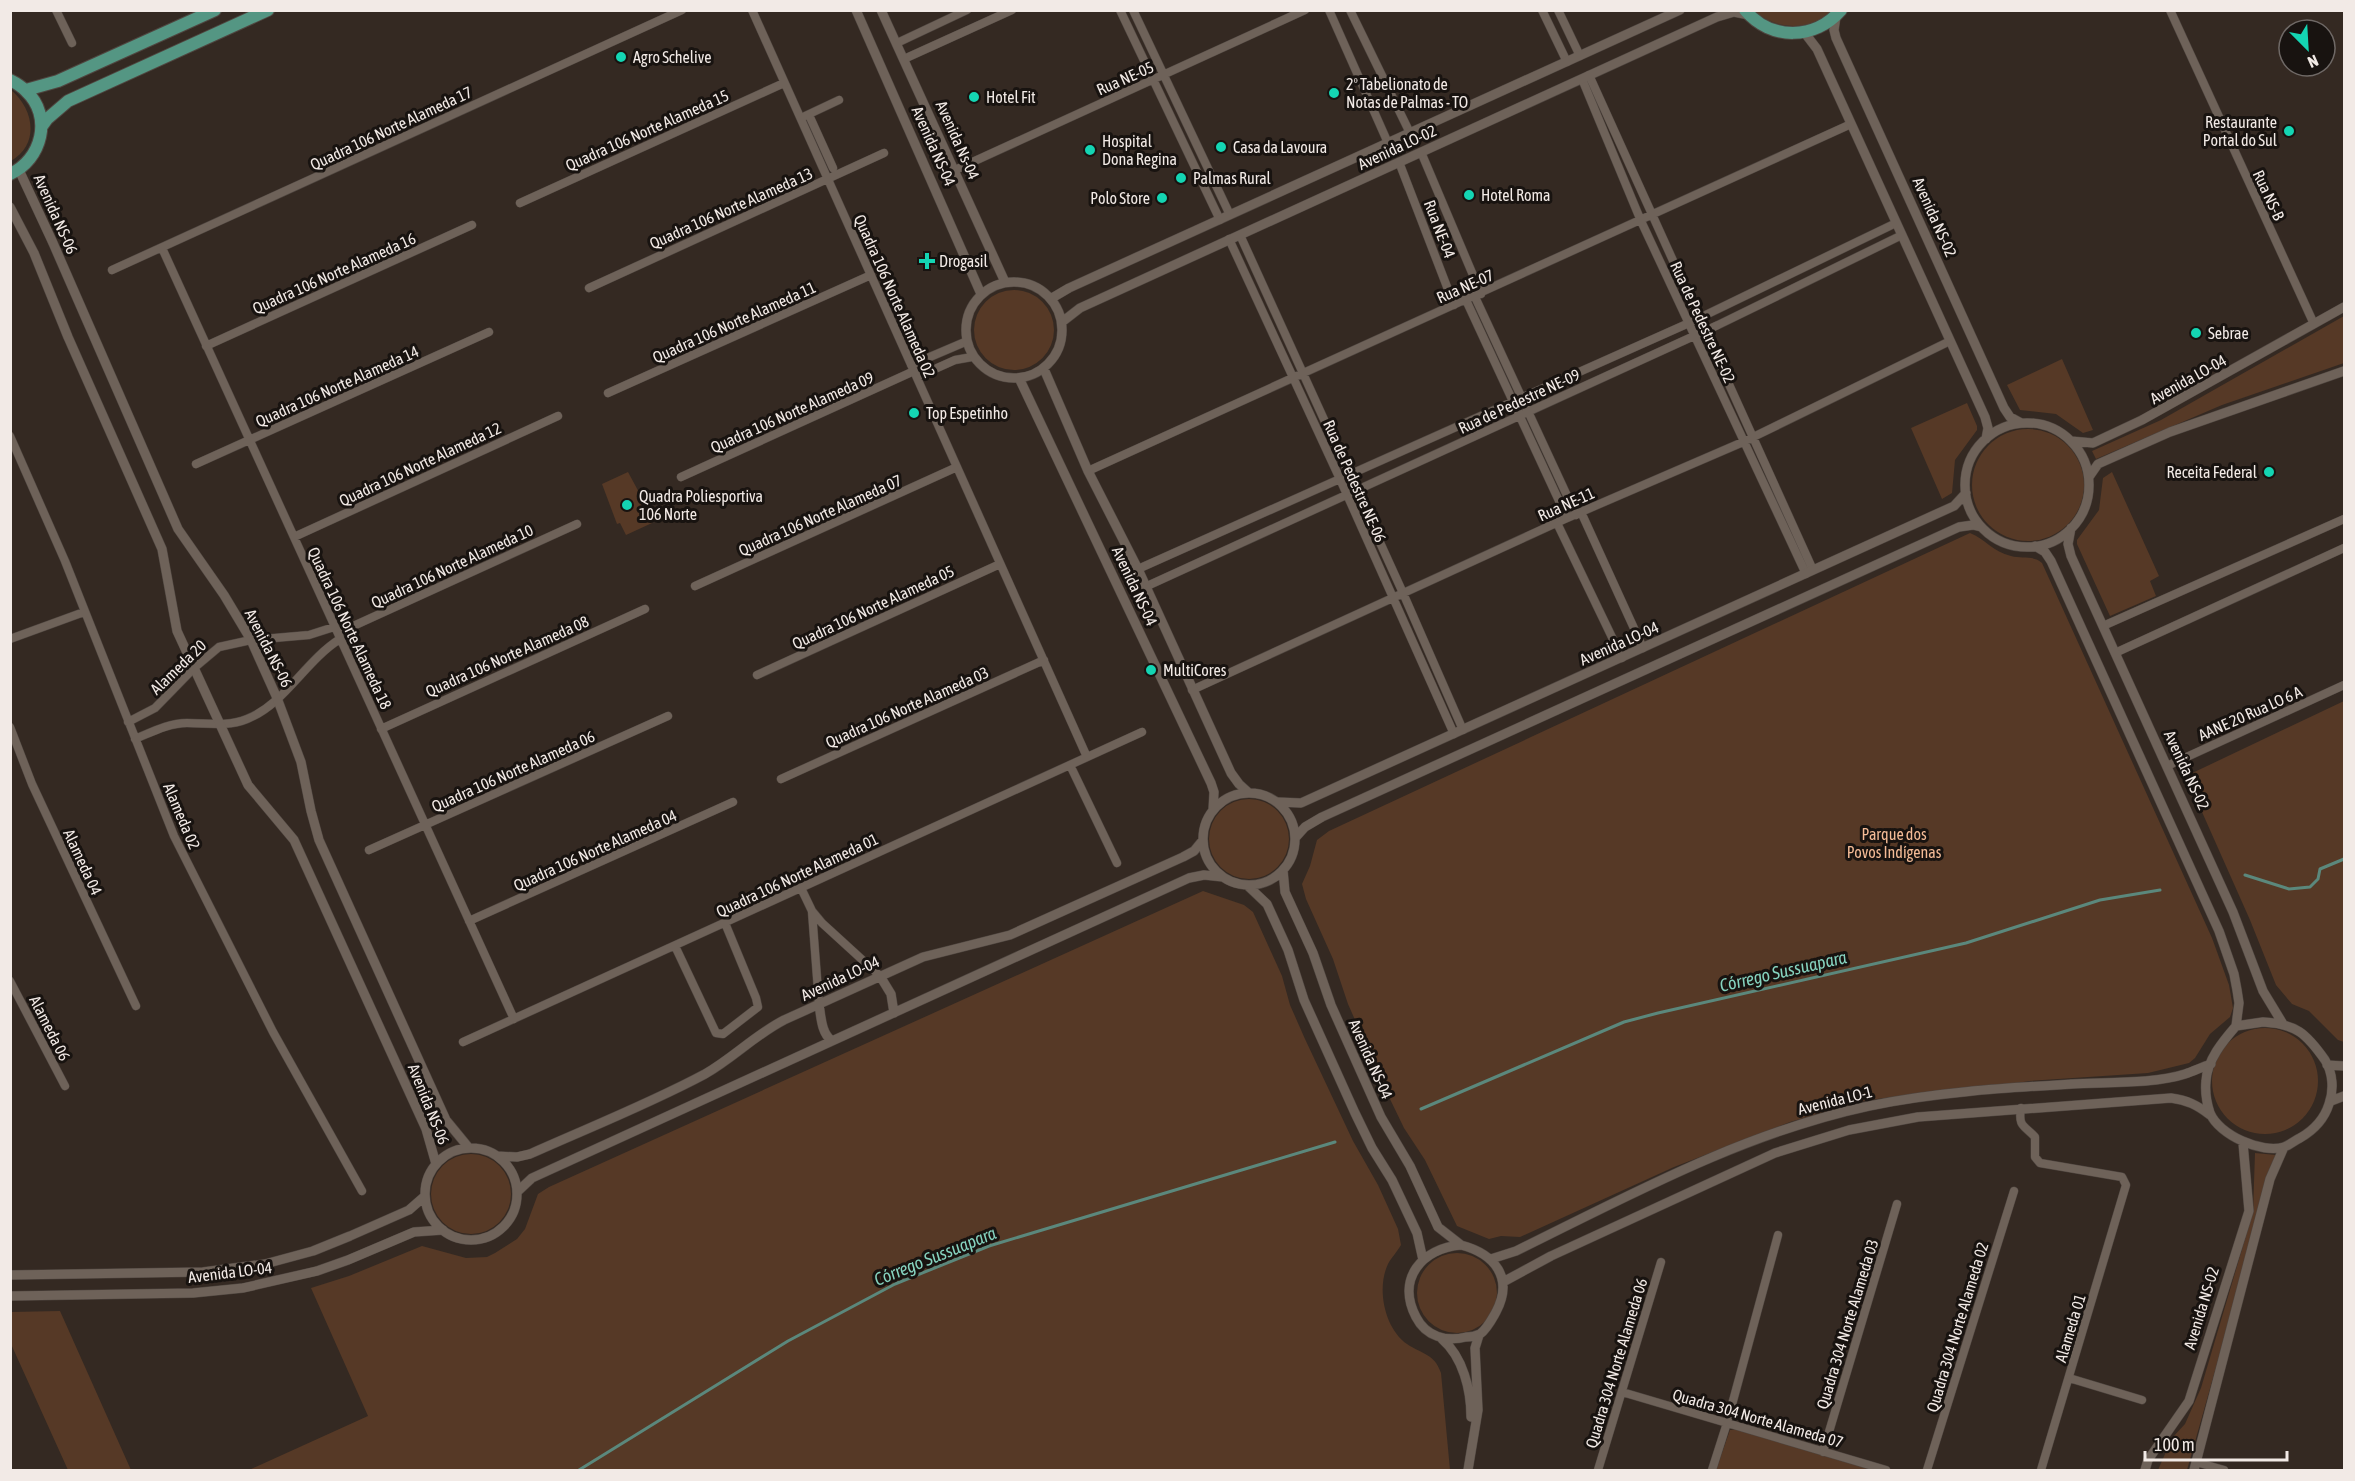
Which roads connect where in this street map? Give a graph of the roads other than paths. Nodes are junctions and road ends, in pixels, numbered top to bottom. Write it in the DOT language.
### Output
graph roads {
  1 [pos="56,10"];
  2 [pos="215,10"];
  3 [pos="268,10"];
  4 [pos="682,10"];
  5 [pos="752,10"];
  6 [pos="856,10"];
  7 [pos="881,10"];
  8 [pos="967,10"];
  9 [pos="1012,10"];
  10 [pos="1120,10"];
  11 [pos="1133,10"];
  12 [pos="1305,10"];
  13 [pos="1329,10"];
  14 [pos="1350,10"];
  15 [pos="1542,10"];
  16 [pos="1558,10"];
  17 [pos="1680,10"];
  18 [pos="2170,10"];
  19 [pos="1747,13"];
  20 [pos="1839,13"];
  21 [pos="1804,33"];
  22 [pos="72,43"];
  23 [pos="897,43"];
  24 [pos="1580,56"];
  25 [pos="904,59"];
  26 [pos="1567,62"];
  27 [pos="1162,76"];
  28 [pos="1585,77"];
  29 [pos="10,80"];
  30 [pos="1153,81"];
  31 [pos="784,83"];
  32 [pos="26,90"];
  33 [pos="839,100"];
  34 [pos="805,116"];
  35 [pos="1851,124"];
  36 [pos="42,126"];
  37 [pos="1410,133"];
  38 [pos="1388,143"];
  39 [pos="1420,152"];
  40 [pos="884,153"];
  41 [pos="1399,162"];
  42 [pos="833,168"];
  43 [pos="955,170"];
  44 [pos="15,172"];
  45 [pos="828,179"];
  46 [pos="520,203"];
  47 [pos="10,207"];
  48 [pos="1230,215"];
  49 [pos="1653,216"];
  50 [pos="1220,220"];
  51 [pos="1641,221"];
  52 [pos="1896,223"];
  53 [pos="472,225"];
  54 [pos="1240,235"];
  55 [pos="1902,235"];
  56 [pos="1229,239"];
  57 [pos="162,248"];
  58 [pos="112,270"];
  59 [pos="871,275"];
  60 [pos="1005,282"];
  61 [pos="589,288"];
  62 [pos="981,294"];
  63 [pos="1478,295"];
  64 [pos="1052,298"];
  65 [pos="1466,300"];
  66 [pos="1454,305"];
  67 [pos="2344,307"];
  68 [pos="1699,318"];
  69 [pos="1062,322"];
  70 [pos="1689,323"];
  71 [pos="2314,324"];
  72 [pos="1705,331"];
  73 [pos="489,332"];
  74 [pos="1694,336"];
  75 [pos="1950,341"];
  76 [pos="965,342"];
  77 [pos="206,346"];
  78 [pos="972,357"];
  79 [pos="1044,369"];
  80 [pos="914,371"];
  81 [pos="2344,371"];
  82 [pos="1302,373"];
  83 [pos="1292,377"];
  84 [pos="1019,378"];
  85 [pos="608,393"];
  86 [pos="1522,399"];
  87 [pos="1514,402"];
  88 [pos="1528,411"];
  89 [pos="1520,415"];
  90 [pos="558,416"];
  91 [pos="2021,423"];
  92 [pos="10,436"];
  93 [pos="1753,437"];
  94 [pos="1986,439"];
  95 [pos="249,440"];
  96 [pos="2071,441"];
  97 [pos="1743,442"];
  98 [pos="196,465"];
  99 [pos="957,467"];
  100 [pos="1088,471"];
  101 [pos="1349,475"];
  102 [pos="681,477"];
  103 [pos="2089,477"];
  104 [pos="1340,479"];
  105 [pos="1356,490"];
  106 [pos="1966,493"];
  107 [pos="1346,495"];
  108 [pos="1579,513"];
  109 [pos="1567,518"];
  110 [pos="2344,519"];
  111 [pos="1557,523"];
  112 [pos="577,524"];
  113 [pos="1981,527"];
  114 [pos="2071,528"];
  115 [pos="294,537"];
  116 [pos="2035,546"];
  117 [pos="2344,548"];
  118 [pos="1000,564"];
  119 [pos="1138,569"];
  120 [pos="1810,572"];
  121 [pos="695,586"];
  122 [pos="1145,587"];
  123 [pos="1403,593"];
  124 [pos="1393,598"];
  125 [pos="645,609"];
  126 [pos="84,612"];
  127 [pos="2103,626"];
  128 [pos="337,633"];
  129 [pos="10,639"];
  130 [pos="251,640"];
  131 [pos="1643,648"];
  132 [pos="2115,653"];
  133 [pos="1622,657"];
  134 [pos="1044,660"];
  135 [pos="194,668"];
  136 [pos="757,675"];
  137 [pos="2344,685"];
  138 [pos="1192,690"];
  139 [pos="277,698"];
  140 [pos="668,716"];
  141 [pos="128,722"];
  142 [pos="221,725"];
  143 [pos="10,727"];
  144 [pos="381,729"];
  145 [pos="1142,732"];
  146 [pos="1459,732"];
  147 [pos="135,740"];
  148 [pos="1087,757"];
  149 [pos="1070,765"];
  150 [pos="2167,766"];
  151 [pos="781,779"];
  152 [pos="1249,793"];
  153 [pos="733,802"];
  154 [pos="1278,802"];
  155 [pos="1214,810"];
  156 [pos="425,825"];
  157 [pos="1296,837"];
  158 [pos="1203,840"];
  159 [pos="369,850"];
  160 [pos="1117,863"];
  161 [pos="1282,870"];
  162 [pos="1223,877"];
  163 [pos="1247,885"];
  164 [pos="801,888"];
  165 [pos="812,910"];
  166 [pos="469,921"];
  167 [pos="725,923"];
  168 [pos="675,946"];
  169 [pos="880,976"];
  170 [pos="10,981"];
  171 [pos="819,1004"];
  172 [pos="136,1006"];
  173 [pos="894,1013"];
  174 [pos="514,1019"];
  175 [pos="2283,1024"];
  176 [pos="2236,1026"];
  177 [pos="832,1041"];
  178 [pos="463,1042"];
  179 [pos="2211,1064"];
  180 [pos="2327,1065"];
  181 [pos="2344,1066"];
  182 [pos="65,1086"];
  183 [pos="2344,1096"];
  184 [pos="2331,1101"];
  185 [pos="2021,1108"];
  186 [pos="2210,1114"];
  187 [pos="2243,1143"];
  188 [pos="2284,1147"];
  189 [pos="469,1148"];
  190 [pos="497,1156"];
  191 [pos="436,1164"];
  192 [pos="362,1191"];
  193 [pos="2014,1191"];
  194 [pos="517,1192"];
  195 [pos="425,1196"];
  196 [pos="1897,1204"];
  197 [pos="443,1230"];
  198 [pos="1778,1235"];
  199 [pos="1461,1245"];
  200 [pos="1491,1259"];
  201 [pos="1423,1260"];
  202 [pos="1661,1262"];
  203 [pos="10,1275"];
  204 [pos="1503,1282"];
  205 [pos="10,1296"];
  206 [pos="1479,1335"];
  207 [pos="1442,1339"];
  208 [pos="2069,1378"];
  209 [pos="1622,1392"];
  210 [pos="2142,1400"];
  211 [pos="1727,1424"];
  212 [pos="1471,1444"];
  213 [pos="1823,1452"];
  214 [pos="2195,1466"];
  215 [pos="1468,1470"];
  216 [pos="1598,1470"];
  217 [pos="1712,1470"];
  218 [pos="1886,1470"];
  219 [pos="1927,1470"];
  220 [pos="2041,1470"];
  221 [pos="2145,1470"];
  222 [pos="2224,1470"];
  1 -- 22 [label="street"];
  2 -- 32 [label="main road"];
  3 -- 36 [label="main road"];
  4 -- 57 [label="street, Quadra 106 Norte Alameda 17"];
  5 -- 31 [label="street, Quadra 106 Norte Alameda 02"];
  6 -- 62 [label="street, Avenida NS-04"];
  7 -- 23 [label="street, Avenida Ns-04"];
  8 -- 23 [label="street"];
  9 -- 25 [label="street"];
  10 -- 30 [label="street"];
  11 -- 27 [label="street"];
  12 -- 27 [label="street, Rua NE-05"];
  13 -- 38 [label="street"];
  14 -- 37 [label="street"];
  15 -- 26 [label="street"];
  16 -- 24 [label="street"];
  17 -- 24 [label="street, Avenida LO-02"];
  18 -- 71 [label="street, Rua NS-B"];
  19 -- 21 [label="main road"];
  19 -- 28 [label="street, Avenida LO-02"];
  20 -- 21 [label="main road, Avenida NS-02"];
  20 -- 91 [label="street, Avenida NS-02"];
  21 -- 35 [label="street"];
  23 -- 25 [label="street, Avenida Ns-04"];
  24 -- 26 [label="street, Avenida LO-02"];
  25 -- 43 [label="street, Avenida Ns-04"];
  26 -- 37 [label="street, Avenida LO-02"];
  27 -- 30 [label="street, Rua NE-05"];
  27 -- 48 [label="street"];
  28 -- 39 [label="street, Avenida LO-02"];
  28 -- 49 [label="street, Rua de Pedestre NE-02"];
  28 -- 51 [label="street, Rua de Pedestre NE-02"];
  29 -- 32 [label="main road"];
  30 -- 43 [label="street, Rua NE-05"];
  30 -- 50 [label="street"];
  31 -- 34 [label="street, Quadra 106 Norte Alameda 02"];
  31 -- 46 [label="street, Quadra 106 Norte Alameda 15"];
  32 -- 36 [label="main road"];
  33 -- 34 [label="street"];
  34 -- 42 [label="street"];
  34 -- 45 [label="street, Quadra 106 Norte Alameda 02"];
  35 -- 49 [label="street, Rua NE-07"];
  35 -- 52 [label="street"];
  36 -- 44 [label="main road"];
  37 -- 38 [label="street, Avenida LO-02"];
  38 -- 48 [label="street, Avenida LO-02"];
  39 -- 41 [label="street, Avenida LO-02"];
  39 -- 63 [label="street, Rua NE-04"];
  40 -- 45 [label="street, Quadra 106 Norte Alameda 13"];
  41 -- 54 [label="street, Avenida LO-02"];
  41 -- 66 [label="street, Rua NE-04"];
  43 -- 60 [label="street, Avenida Ns-04"];
  44 -- 130 [label="street, Avenida NS-06"];
  45 -- 59 [label="street, Quadra 106 Norte Alameda 02"];
  45 -- 61 [label="street, Quadra 106 Norte Alameda 13"];
  47 -- 135 [label="street, Avenida NS-06"];
  48 -- 50 [label="street, Avenida LO-02"];
  49 -- 51 [label="street, Rua NE-07"];
  49 -- 68 [label="street, Rua de Pedestre NE-02"];
  50 -- 64 [label="street, Avenida LO-02"];
  51 -- 63 [label="street, Rua NE-07"];
  51 -- 70 [label="street, Rua de Pedestre NE-02"];
  52 -- 55 [label="street"];
  52 -- 68 [label="street, Rua de Pedestre NE-09"];
  53 -- 77 [label="street, Quadra 106 Norte Alameda 16"];
  54 -- 56 [label="street, Avenida LO-02"];
  54 -- 82 [label="street, Rua de Pedestre NE-06"];
  55 -- 72 [label="street, Rua de Pedestre NE-09"];
  55 -- 75 [label="street"];
  56 -- 69 [label="street, Avenida LO-02"];
  56 -- 83 [label="street, Rua de Pedestre NE-06"];
  57 -- 58 [label="street, Quadra 106 Norte Alameda 17"];
  57 -- 77 [label="street, Quadra 106 Norte Alameda 18"];
  59 -- 80 [label="street, Quadra 106 Norte Alameda 02"];
  59 -- 85 [label="street, Quadra 106 Norte Alameda 11"];
  60 -- 62 [label="street"];
  60 -- 64 [label="street"];
  62 -- 76 [label="street"];
  63 -- 65 [label="street, Rua NE-07"];
  63 -- 86 [label="street, Rua NE-04"];
  64 -- 69 [label="street"];
  65 -- 66 [label="street, Rua NE-07"];
  65 -- 87 [label="street"];
  66 -- 82 [label="street, Rua NE-07"];
  67 -- 71 [label="street, Avenida LO-04"];
  68 -- 70 [label="street, Rua de Pedestre NE-09"];
  68 -- 72 [label="street, Rua de Pedestre NE-02"];
  69 -- 79 [label="street"];
  70 -- 74 [label="street, Rua de Pedestre NE-02"];
  70 -- 86 [label="street, Rua de Pedestre NE-09"];
  71 -- 96 [label="street, Avenida LO-04"];
  72 -- 74 [label="street, Rua de Pedestre NE-09"];
  72 -- 93 [label="street, Rua de Pedestre NE-02"];
  73 -- 95 [label="street, Quadra 106 Norte Alameda 14"];
  74 -- 88 [label="street, Rua de Pedestre NE-09"];
  74 -- 97 [label="street, Rua de Pedestre NE-02"];
  75 -- 93 [label="street, Rua NE-11"];
  75 -- 94 [label="street"];
  76 -- 78 [label="street"];
  76 -- 80 [label="street"];
  77 -- 95 [label="street, Quadra 106 Norte Alameda 18"];
  78 -- 80 [label="street"];
  78 -- 84 [label="street"];
  79 -- 84 [label="street"];
  79 -- 100 [label="street, Avenida NS-04"];
  80 -- 99 [label="street, Quadra 106 Norte Alameda 02"];
  80 -- 102 [label="street, Quadra 106 Norte Alameda 09"];
  81 -- 103 [label="street"];
  82 -- 83 [label="street, Rua NE-07"];
  82 -- 101 [label="street, Rua de Pedestre NE-06"];
  83 -- 100 [label="street, Rua NE-07"];
  83 -- 104 [label="street, Rua de Pedestre NE-06"];
  84 -- 155 [label="street, Avenida NS-04"];
  86 -- 87 [label="street, Rua de Pedestre NE-09"];
  86 -- 88 [label="street, Rua NE-04"];
  87 -- 89 [label="street"];
  87 -- 101 [label="street, Rua de Pedestre NE-09"];
  88 -- 89 [label="street, Rua de Pedestre NE-09"];
  88 -- 108 [label="street, Rua NE-04"];
  89 -- 105 [label="street, Rua de Pedestre NE-09"];
  89 -- 109 [label="street"];
  90 -- 115 [label="street, Quadra 106 Norte Alameda 12"];
  91 -- 94 [label="street"];
  91 -- 96 [label="street"];
  92 -- 126 [label="street, Alameda 02"];
  93 -- 97 [label="street, Rua NE-11"];
  93 -- 120 [label="street, Rua de Pedestre NE-02"];
  94 -- 106 [label="street"];
  95 -- 98 [label="street, Quadra 106 Norte Alameda 14"];
  95 -- 115 [label="street, Quadra 106 Norte Alameda 18"];
  96 -- 103 [label="street"];
  97 -- 108 [label="street, Rua NE-11"];
  97 -- 120 [label="street, Rua de Pedestre NE-02"];
  99 -- 118 [label="street, Quadra 106 Norte Alameda 02"];
  99 -- 121 [label="street, Quadra 106 Norte Alameda 07"];
  100 -- 119 [label="street, Avenida NS-04"];
  101 -- 104 [label="street, Rua de Pedestre NE-09"];
  101 -- 105 [label="street, Rua de Pedestre NE-06"];
  103 -- 114 [label="street"];
  104 -- 107 [label="street, Rua de Pedestre NE-06"];
  104 -- 119 [label="street, Rua de Pedestre NE-09"];
  105 -- 107 [label="street, Rua de Pedestre NE-09"];
  105 -- 123 [label="street, Rua de Pedestre NE-06"];
  106 -- 113 [label="street"];
  106 -- 120 [label="street, Avenida LO-04"];
  107 -- 122 [label="street, Rua de Pedestre NE-09"];
  107 -- 124 [label="street, Rua de Pedestre NE-06"];
  108 -- 109 [label="street, Rua NE-11"];
  108 -- 131 [label="street"];
  109 -- 111 [label="street, Rua NE-11"];
  110 -- 127 [label="street"];
  111 -- 123 [label="street, Rua NE-11"];
  111 -- 133 [label="street"];
  112 -- 128 [label="street, Quadra 106 Norte Alameda 10"];
  113 -- 116 [label="street"];
  113 -- 157 [label="street"];
  114 -- 116 [label="street"];
  114 -- 127 [label="street, Avenida NS-02"];
  115 -- 128 [label="street, Quadra 106 Norte Alameda 18"];
  116 -- 176 [label="street"];
  117 -- 132 [label="street"];
  118 -- 134 [label="street, Quadra 106 Norte Alameda 02"];
  118 -- 136 [label="street, Quadra 106 Norte Alameda 05"];
  119 -- 122 [label="street, Avenida NS-04"];
  120 -- 131 [label="street, Avenida LO-04"];
  122 -- 138 [label="street, Avenida NS-04"];
  123 -- 124 [label="street, Rua NE-11"];
  123 -- 146 [label="street, Rua de Pedestre NE-06"];
  124 -- 138 [label="street, Rua NE-11"];
  124 -- 146 [label="street, Rua de Pedestre NE-06"];
  125 -- 144 [label="street, Quadra 106 Norte Alameda 08"];
  126 -- 129 [label="street"];
  126 -- 141 [label="street, Alameda 02"];
  127 -- 132 [label="street, Avenida NS-02"];
  128 -- 130 [label="street, Alameda 20"];
  128 -- 139 [label="street"];
  128 -- 144 [label="street, Quadra 106 Norte Alameda 18"];
  130 -- 135 [label="street, Alameda 20"];
  130 -- 139 [label="street, Avenida NS-06"];
  131 -- 133 [label="street, Avenida LO-04"];
  132 -- 150 [label="street, Avenida NS-02"];
  133 -- 146 [label="street, Avenida LO-04"];
  134 -- 148 [label="street, Quadra 106 Norte Alameda 02"];
  134 -- 151 [label="street, Quadra 106 Norte Alameda 03"];
  135 -- 141 [label="street, Alameda 20"];
  135 -- 142 [label="street, Avenida NS-06"];
  137 -- 150 [label="street, AANE 20 Rua LO 6 A"];
  138 -- 152 [label="street, Avenida NS-04"];
  139 -- 142 [label="street"];
  139 -- 189 [label="street, Avenida NS-06"];
  140 -- 156 [label="street, Quadra 106 Norte Alameda 06"];
  141 -- 147 [label="street, Alameda 02"];
  142 -- 147 [label="street"];
  142 -- 191 [label="street, Avenida NS-06"];
  143 -- 172 [label="street, Alameda 04"];
  144 -- 156 [label="street, Quadra 106 Norte Alameda 18"];
  145 -- 148 [label="street, Quadra 106 Norte Alameda 01"];
  146 -- 154 [label="street, Avenida LO-04"];
  147 -- 192 [label="street, Alameda 02"];
  148 -- 149 [label="street, Quadra 106 Norte Alameda 01"];
  149 -- 160 [label="street"];
  149 -- 164 [label="street, Quadra 106 Norte Alameda 01"];
  150 -- 175 [label="street, Avenida NS-02"];
  152 -- 154 [label="street"];
  152 -- 155 [label="street"];
  153 -- 166 [label="street, Quadra 106 Norte Alameda 04"];
  154 -- 157 [label="street"];
  155 -- 158 [label="street, Avenida NS-04"];
  156 -- 159 [label="street, Quadra 106 Norte Alameda 06"];
  156 -- 166 [label="street, Quadra 106 Norte Alameda 18"];
  157 -- 161 [label="street"];
  158 -- 162 [label="street"];
  158 -- 169 [label="street, Avenida LO-04"];
  161 -- 163 [label="street"];
  161 -- 199 [label="street, Avenida NS-04"];
  162 -- 163 [label="street"];
  162 -- 173 [label="street"];
  163 -- 201 [label="street"];
  164 -- 165 [label="street"];
  164 -- 167 [label="street, Quadra 106 Norte Alameda 01"];
  165 -- 169 [label="street"];
  165 -- 171 [label="street"];
  166 -- 174 [label="street, Quadra 106 Norte Alameda 18"];
  167 -- 168 [label="street, Quadra 106 Norte Alameda 01"];
  167 -- 168 [label="street"];
  168 -- 174 [label="street, Quadra 106 Norte Alameda 01"];
  169 -- 171 [label="street, Avenida LO-04"];
  169 -- 173 [label="street"];
  170 -- 182 [label="street, Alameda 06"];
  171 -- 177 [label="street"];
  171 -- 190 [label="street, Avenida LO-04"];
  173 -- 177 [label="street"];
  174 -- 178 [label="street, Quadra 106 Norte Alameda 01"];
  175 -- 176 [label="street"];
  175 -- 180 [label="street"];
  176 -- 179 [label="street"];
  177 -- 194 [label="street"];
  179 -- 186 [label="street"];
  179 -- 200 [label="street, Avenida LO-1"];
  180 -- 181 [label="street"];
  180 -- 184 [label="street"];
  183 -- 184 [label="street"];
  184 -- 188 [label="street"];
  185 -- 186 [label="street, Avenida LO-1"];
  185 -- 204 [label="street, Avenida LO-1"];
  185 -- 208 [label="street, Alameda 01"];
  186 -- 187 [label="street"];
  187 -- 188 [label="street"];
  187 -- 221 [label="street, Avenida NS-02"];
  188 -- 214 [label="street, Avenida NS-02"];
  189 -- 190 [label="street, Avenida NS-06"];
  189 -- 191 [label="street, Avenida NS-06"];
  190 -- 194 [label="street"];
  191 -- 195 [label="street, Avenida NS-06"];
  193 -- 219 [label="street, Quadra 304 Norte Alameda 02"];
  194 -- 197 [label="street"];
  195 -- 197 [label="street"];
  195 -- 203 [label="street, Avenida LO-04"];
  196 -- 213 [label="street, Quadra 304 Norte Alameda 03"];
  197 -- 205 [label="street, Avenida LO-04"];
  198 -- 211 [label="street"];
  199 -- 200 [label="street"];
  199 -- 201 [label="street"];
  200 -- 204 [label="street"];
  201 -- 207 [label="street"];
  202 -- 209 [label="street, Quadra 304 Norte Alameda 06"];
  204 -- 206 [label="street"];
  206 -- 207 [label="street"];
  206 -- 212 [label="street"];
  207 -- 212 [label="street"];
  208 -- 210 [label="street"];
  208 -- 220 [label="street, Alameda 01"];
  209 -- 211 [label="street, Quadra 304 Norte Alameda 07"];
  209 -- 216 [label="street, Quadra 304 Norte Alameda 06"];
  211 -- 213 [label="street, Quadra 304 Norte Alameda 07"];
  211 -- 217 [label="street"];
  212 -- 215 [label="street"];
  213 -- 218 [label="street, Quadra 304 Norte Alameda 07"];
  214 -- 222 [label="street"];
}
